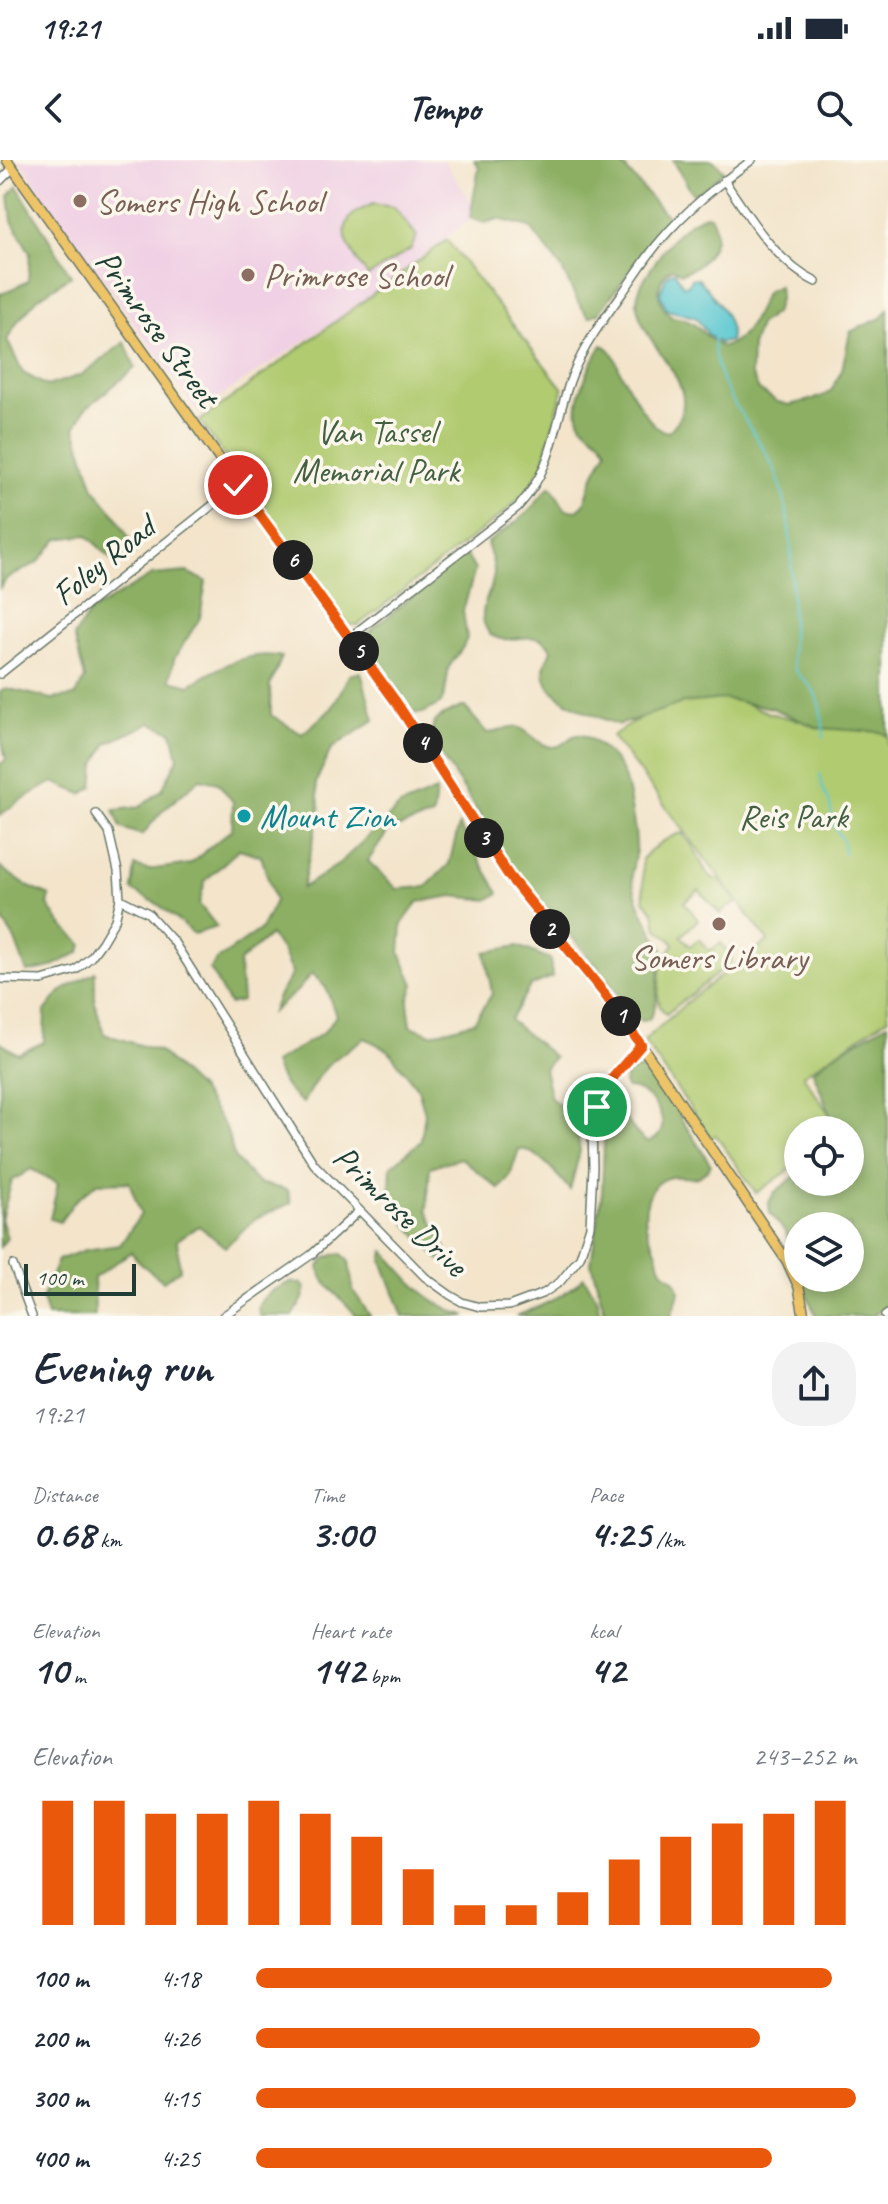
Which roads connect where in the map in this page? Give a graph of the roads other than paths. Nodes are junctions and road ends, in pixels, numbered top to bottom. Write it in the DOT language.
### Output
graph roads {
  1 [pos="752,160"];
  2 [pos="10,164"];
  3 [pos="724,180"];
  4 [pos="0,181"];
  5 [pos="816,282"];
  6 [pos="238,485"];
  7 [pos="350,637"];
  8 [pos="0,674"];
  9 [pos="96,814"];
  10 [pos="120,899"];
  11 [pos="0,979"];
  12 [pos="641,1045"];
  13 [pos="359,1211"];
  14 [pos="13,1265"];
  15 [pos="32,1316"];
  16 [pos="223,1316"];
  17 [pos="804,1316"];
  1 -- 3 [label="street"];
  2 -- 4 [label="street"];
  2 -- 6 [label="main road, Primrose Street"];
  3 -- 5 [label="street"];
  3 -- 7 [label="street"];
  6 -- 7 [label="main road, Primrose Street"];
  6 -- 8 [label="street, Foley Road"];
  7 -- 12 [label="main road, Primrose Street"];
  9 -- 10 [label="street"];
  10 -- 11 [label="street"];
  10 -- 13 [label="street, Primrose Drive"];
  12 -- 13 [label="street, Primrose Drive"];
  12 -- 17 [label="main road, Primrose Street"];
  13 -- 16 [label="street"];
  14 -- 15 [label="street"];
}
